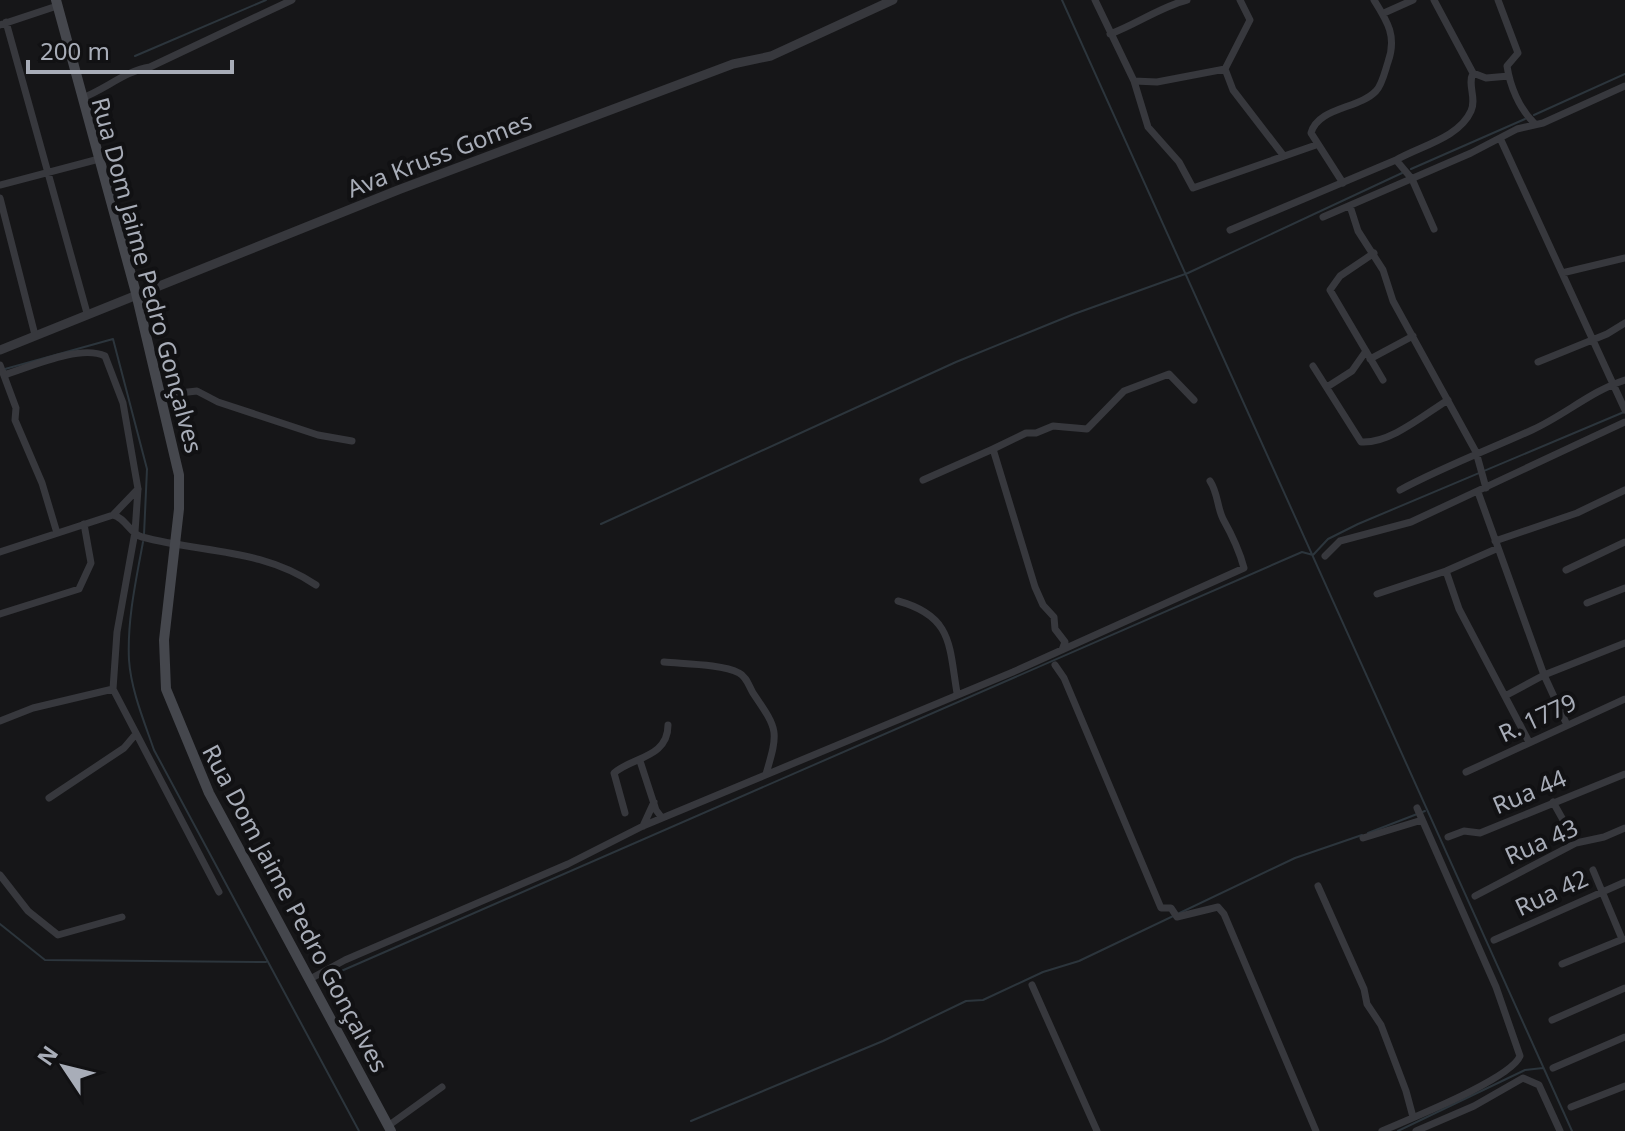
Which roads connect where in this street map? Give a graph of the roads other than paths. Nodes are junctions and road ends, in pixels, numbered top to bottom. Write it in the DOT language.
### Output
graph roads {
  1 [pos="292,0"];
  2 [pos="893,0"];
  3 [pos="1095,0"];
  4 [pos="1187,0"];
  5 [pos="1240,0"];
  6 [pos="1374,0"];
  7 [pos="1413,0"];
  8 [pos="1434,0"];
  9 [pos="1498,0"];
  10 [pos="56,3"];
  11 [pos="1384,13"];
  12 [pos="3,23"];
  13 [pos="1110,34"];
  14 [pos="1225,69"];
  15 [pos="1473,73"];
  16 [pos="1509,76"];
  17 [pos="1134,81"];
  18 [pos="1625,86"];
  19 [pos="82,98"];
  20 [pos="1534,123"];
  21 [pos="1500,138"];
  22 [pos="1316,145"];
  23 [pos="1283,155"];
  24 [pos="99,159"];
  25 [pos="1396,160"];
  26 [pos="46,172"];
  27 [pos="1412,179"];
  28 [pos="1343,183"];
  29 [pos="0,185"];
  30 [pos="0,198"];
  31 [pos="1350,206"];
  32 [pos="1323,217"];
  33 [pos="1434,229"];
  34 [pos="1230,230"];
  35 [pos="1374,253"];
  36 [pos="1625,258"];
  37 [pos="1562,273"];
  38 [pos="136,293"];
  39 [pos="87,313"];
  40 [pos="1625,323"];
  41 [pos="35,335"];
  42 [pos="1413,336"];
  43 [pos="1594,340"];
  44 [pos="0,350"];
  45 [pos="1368,355"];
  46 [pos="1538,362"];
  47 [pos="1313,366"];
  48 [pos="1,369"];
  49 [pos="1383,380"];
  50 [pos="1625,380"];
  51 [pos="1613,384"];
  52 [pos="1327,387"];
  53 [pos="161,395"];
  54 [pos="1194,400"];
  55 [pos="1448,400"];
  56 [pos="1625,409"];
  57 [pos="1625,422"];
  58 [pos="352,441"];
  59 [pos="993,449"];
  60 [pos="1476,452"];
  61 [pos="923,480"];
  62 [pos="1210,481"];
  63 [pos="1486,488"];
  64 [pos="138,489"];
  65 [pos="1400,490"];
  66 [pos="1625,490"];
  67 [pos="1478,492"];
  68 [pos="113,515"];
  69 [pos="84,524"];
  70 [pos="57,533"];
  71 [pos="137,534"];
  72 [pos="175,542"];
  73 [pos="1625,542"];
  74 [pos="1495,545"];
  75 [pos="0,552"];
  76 [pos="1325,556"];
  77 [pos="1566,570"];
  78 [pos="1446,571"];
  79 [pos="316,585"];
  80 [pos="1625,588"];
  81 [pos="1377,594"];
  82 [pos="898,601"];
  83 [pos="1587,603"];
  84 [pos="0,614"];
  85 [pos="1625,643"];
  86 [pos="1062,650"];
  87 [pos="664,662"];
  88 [pos="1055,665"];
  89 [pos="1544,675"];
  90 [pos="113,689"];
  91 [pos="957,693"];
  92 [pos="1505,696"];
  93 [pos="1625,699"];
  94 [pos="0,721"];
  95 [pos="668,725"];
  96 [pos="1567,725"];
  97 [pos="135,735"];
  98 [pos="1529,742"];
  99 [pos="640,761"];
  100 [pos="1466,772"];
  101 [pos="766,774"];
  102 [pos="1625,774"];
  103 [pos="49,798"];
  104 [pos="654,800"];
  105 [pos="1553,802"];
  106 [pos="625,813"];
  107 [pos="662,818"];
  108 [pos="643,826"];
  109 [pos="1625,828"];
  110 [pos="1448,837"];
  111 [pos="1363,838"];
  112 [pos="1576,843"];
  113 [pos="1593,870"];
  114 [pos="0,875"];
  115 [pos="1625,882"];
  116 [pos="1318,886"];
  117 [pos="1601,891"];
  118 [pos="219,892"];
  119 [pos="1475,896"];
  120 [pos="122,917"];
  121 [pos="1623,938"];
  122 [pos="1494,940"];
  123 [pos="1562,964"];
  124 [pos="310,979"];
  125 [pos="1032,985"];
  126 [pos="1625,988"];
  127 [pos="1552,1020"];
  128 [pos="1625,1037"];
  129 [pos="1553,1068"];
  130 [pos="1625,1086"];
  131 [pos="442,1087"];
  132 [pos="1571,1107"];
  133 [pos="1413,1117"];
  134 [pos="390,1128"];
  135 [pos="1097,1131"];
  136 [pos="1316,1131"];
  137 [pos="1382,1131"];
  138 [pos="1416,1131"];
  139 [pos="1560,1131"];
  1 -- 19 [label="street"];
  2 -- 38 [label="street, Ava Kruss Gomes"];
  3 -- 13 [label="street"];
  4 -- 13 [label="street"];
  5 -- 14 [label="street"];
  6 -- 11 [label="street"];
  7 -- 11 [label="street"];
  8 -- 15 [label="street"];
  9 -- 16 [label="street"];
  10 -- 12 [label="street"];
  10 -- 19 [label="main road, Rua Dom Jaime Pedro Gonçalves"];
  11 -- 22 [label="street"];
  12 -- 26 [label="street"];
  13 -- 17 [label="street"];
  14 -- 17 [label="street"];
  14 -- 23 [label="street"];
  15 -- 16 [label="street"];
  15 -- 25 [label="street"];
  16 -- 20 [label="street"];
  17 -- 23 [label="street"];
  18 -- 20 [label="street"];
  19 -- 24 [label="main road, Rua Dom Jaime Pedro Gonçalves"];
  20 -- 21 [label="street"];
  21 -- 27 [label="street"];
  21 -- 37 [label="street"];
  22 -- 23 [label="street"];
  22 -- 28 [label="street"];
  24 -- 26 [label="street"];
  24 -- 38 [label="main road, Rua Dom Jaime Pedro Gonçalves"];
  25 -- 27 [label="street"];
  25 -- 28 [label="street"];
  26 -- 29 [label="street"];
  26 -- 39 [label="street"];
  27 -- 31 [label="street"];
  27 -- 33 [label="street"];
  28 -- 34 [label="street"];
  30 -- 41 [label="street"];
  31 -- 32 [label="street"];
  31 -- 35 [label="street"];
  35 -- 42 [label="street"];
  35 -- 45 [label="street"];
  36 -- 37 [label="street"];
  37 -- 43 [label="street"];
  38 -- 39 [label="street, Ava Kruss Gomes"];
  38 -- 53 [label="main road, Rua Dom Jaime Pedro Gonçalves"];
  39 -- 41 [label="street, Ava Kruss Gomes"];
  40 -- 43 [label="street"];
  41 -- 44 [label="street, Ava Kruss Gomes"];
  42 -- 45 [label="street"];
  42 -- 55 [label="street"];
  43 -- 46 [label="street"];
  43 -- 51 [label="street"];
  45 -- 49 [label="street"];
  45 -- 52 [label="street"];
  47 -- 52 [label="street"];
  48 -- 64 [label="street"];
  48 -- 70 [label="street"];
  50 -- 51 [label="street"];
  51 -- 56 [label="street"];
  51 -- 60 [label="street"];
  52 -- 55 [label="street"];
  53 -- 58 [label="street"];
  53 -- 72 [label="main road, Rua Dom Jaime Pedro Gonçalves"];
  54 -- 59 [label="street"];
  55 -- 60 [label="street"];
  57 -- 63 [label="street"];
  59 -- 61 [label="street"];
  59 -- 86 [label="street"];
  60 -- 63 [label="street"];
  60 -- 65 [label="street"];
  62 -- 86 [label="street"];
  63 -- 67 [label="street"];
  64 -- 68 [label="street"];
  64 -- 71 [label="street"];
  66 -- 74 [label="street"];
  67 -- 74 [label="street"];
  67 -- 76 [label="street"];
  68 -- 69 [label="street"];
  68 -- 71 [label="street"];
  69 -- 70 [label="street"];
  69 -- 84 [label="street"];
  70 -- 75 [label="street"];
  71 -- 72 [label="street"];
  71 -- 90 [label="street"];
  72 -- 79 [label="street"];
  72 -- 124 [label="main road, Rua Dom Jaime Pedro Gonçalves"];
  73 -- 77 [label="street"];
  74 -- 78 [label="street"];
  74 -- 89 [label="street"];
  78 -- 81 [label="street"];
  78 -- 92 [label="street"];
  80 -- 83 [label="street"];
  82 -- 91 [label="street"];
  85 -- 89 [label="street"];
  86 -- 91 [label="street"];
  87 -- 101 [label="street"];
  88 -- 136 [label="street"];
  89 -- 92 [label="street"];
  89 -- 96 [label="street"];
  90 -- 94 [label="street"];
  90 -- 97 [label="street"];
  91 -- 101 [label="street"];
  92 -- 98 [label="street"];
  93 -- 96 [label="street, R. 1779"];
  95 -- 99 [label="street"];
  96 -- 98 [label="street, R. 1779"];
  97 -- 103 [label="street"];
  97 -- 118 [label="street"];
  98 -- 100 [label="street, R. 1779"];
  99 -- 104 [label="street"];
  99 -- 106 [label="street"];
  101 -- 107 [label="street"];
  102 -- 105 [label="street, Rua 44"];
  104 -- 107 [label="street"];
  104 -- 108 [label="street"];
  105 -- 110 [label="street, Rua 44"];
  105 -- 112 [label="street"];
  107 -- 108 [label="street"];
  108 -- 124 [label="street"];
  109 -- 112 [label="street, Rua 43"];
  111 -- 133 [label="street"];
  112 -- 119 [label="street, Rua 43"];
  113 -- 117 [label="street"];
  114 -- 120 [label="street"];
  115 -- 117 [label="street, Rua 42"];
  116 -- 133 [label="street"];
  117 -- 121 [label="street"];
  117 -- 122 [label="street, Rua 42"];
  121 -- 123 [label="street"];
  124 -- 134 [label="main road, Rua Dom Jaime Pedro Gonçalves"];
  125 -- 135 [label="street"];
  126 -- 127 [label="street"];
  128 -- 129 [label="street"];
  130 -- 132 [label="street"];
  131 -- 134 [label="street"];
  133 -- 137 [label="street"];
  138 -- 139 [label="street"];
}
